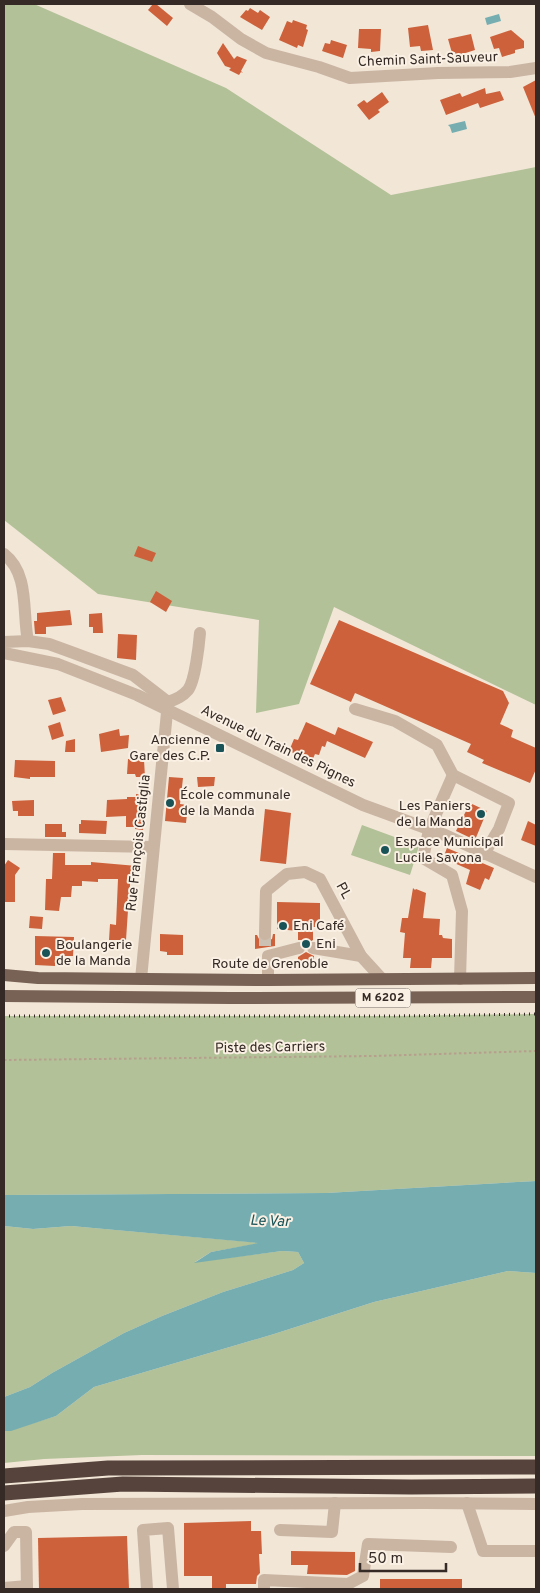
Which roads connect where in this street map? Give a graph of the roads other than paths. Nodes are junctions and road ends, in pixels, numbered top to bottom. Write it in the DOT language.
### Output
graph roads {
  1 [pos="190,4"];
  2 [pos="536,68"];
  3 [pos="4,554"];
  4 [pos="200,633"];
  5 [pos="28,641"];
  6 [pos="4,642"];
  7 [pos="4,653"];
  8 [pos="167,706"];
  9 [pos="355,709"];
  10 [pos="453,775"];
  11 [pos="429,830"];
  12 [pos="4,844"];
  13 [pos="153,847"];
  14 [pos="484,854"];
  15 [pos="536,877"];
  16 [pos="265,934"];
  17 [pos="298,948"];
  18 [pos="313,948"];
  19 [pos="361,956"];
  20 [pos="4,976"];
  21 [pos="38,978"];
  22 [pos="536,978"];
  23 [pos="141,979"];
  24 [pos="382,979"];
  25 [pos="460,979"];
  26 [pos="4,980"];
  27 [pos="268,980"];
  28 [pos="8,997"];
  29 [pos="536,997"];
  30 [pos="536,1467"];
  31 [pos="4,1476"];
  32 [pos="536,1486"];
  33 [pos="4,1493"];
  34 [pos="335,1503"];
  35 [pos="468,1504"];
  36 [pos="536,1504"];
  37 [pos="4,1512"];
  38 [pos="280,1530"];
  39 [pos="4,1546"];
  40 [pos="451,1547"];
  41 [pos="536,1551"];
  42 [pos="358,1584"];
  43 [pos="310,1586"];
  44 [pos="4,1588"];
  45 [pos="27,1588"];
  46 [pos="147,1589"];
  47 [pos="173,1589"];
  48 [pos="264,1589"];
  1 -- 2 [label="street, Chemin Saint-Sauveur"];
  3 -- 5 [label="street"];
  4 -- 8 [label="street"];
  5 -- 6 [label="street"];
  5 -- 8 [label="street"];
  7 -- 8 [label="street, Avenue du Train des Pignes"];
  8 -- 11 [label="street, Avenue du Train des Pignes"];
  8 -- 13 [label="street, Rue François Castiglia"];
  9 -- 10 [label="street"];
  10 -- 11 [label="street"];
  10 -- 14 [label="street"];
  11 -- 14 [label="street, Avenue du Train des Pignes"];
  11 -- 25 [label="street"];
  12 -- 13 [label="street"];
  13 -- 23 [label="street, Rue François Castiglia"];
  14 -- 15 [label="street, Avenue du Train des Pignes"];
  16 -- 19 [label="street, PL"];
  17 -- 27 [label="street"];
  18 -- 19 [label="street"];
  19 -- 24 [label="street, PL"];
  20 -- 21 [label="main road, Route de Grenoble / M 6202"];
  21 -- 23 [label="main road, Route de Grenoble / M 6202"];
  21 -- 26 [label="main road, M 6202"];
  22 -- 25 [label="main road, Route de Grenoble / M 6202"];
  23 -- 27 [label="main road, Route de Grenoble / M 6202"];
  24 -- 25 [label="main road, Route de Grenoble / M 6202"];
  24 -- 27 [label="main road, Route de Grenoble / M 6202"];
  28 -- 29 [label="main road, M 6202"];
  30 -- 31 [label="highway"];
  32 -- 33 [label="highway"];
  34 -- 35 [label="street"];
  34 -- 37 [label="street"];
  34 -- 38 [label="street"];
  35 -- 36 [label="street"];
  35 -- 41 [label="street"];
  39 -- 45 [label="street"];
  40 -- 42 [label="street"];
  42 -- 43 [label="street"];
  43 -- 48 [label="street"];
  44 -- 45 [label="street"];
  46 -- 47 [label="street"];
}
